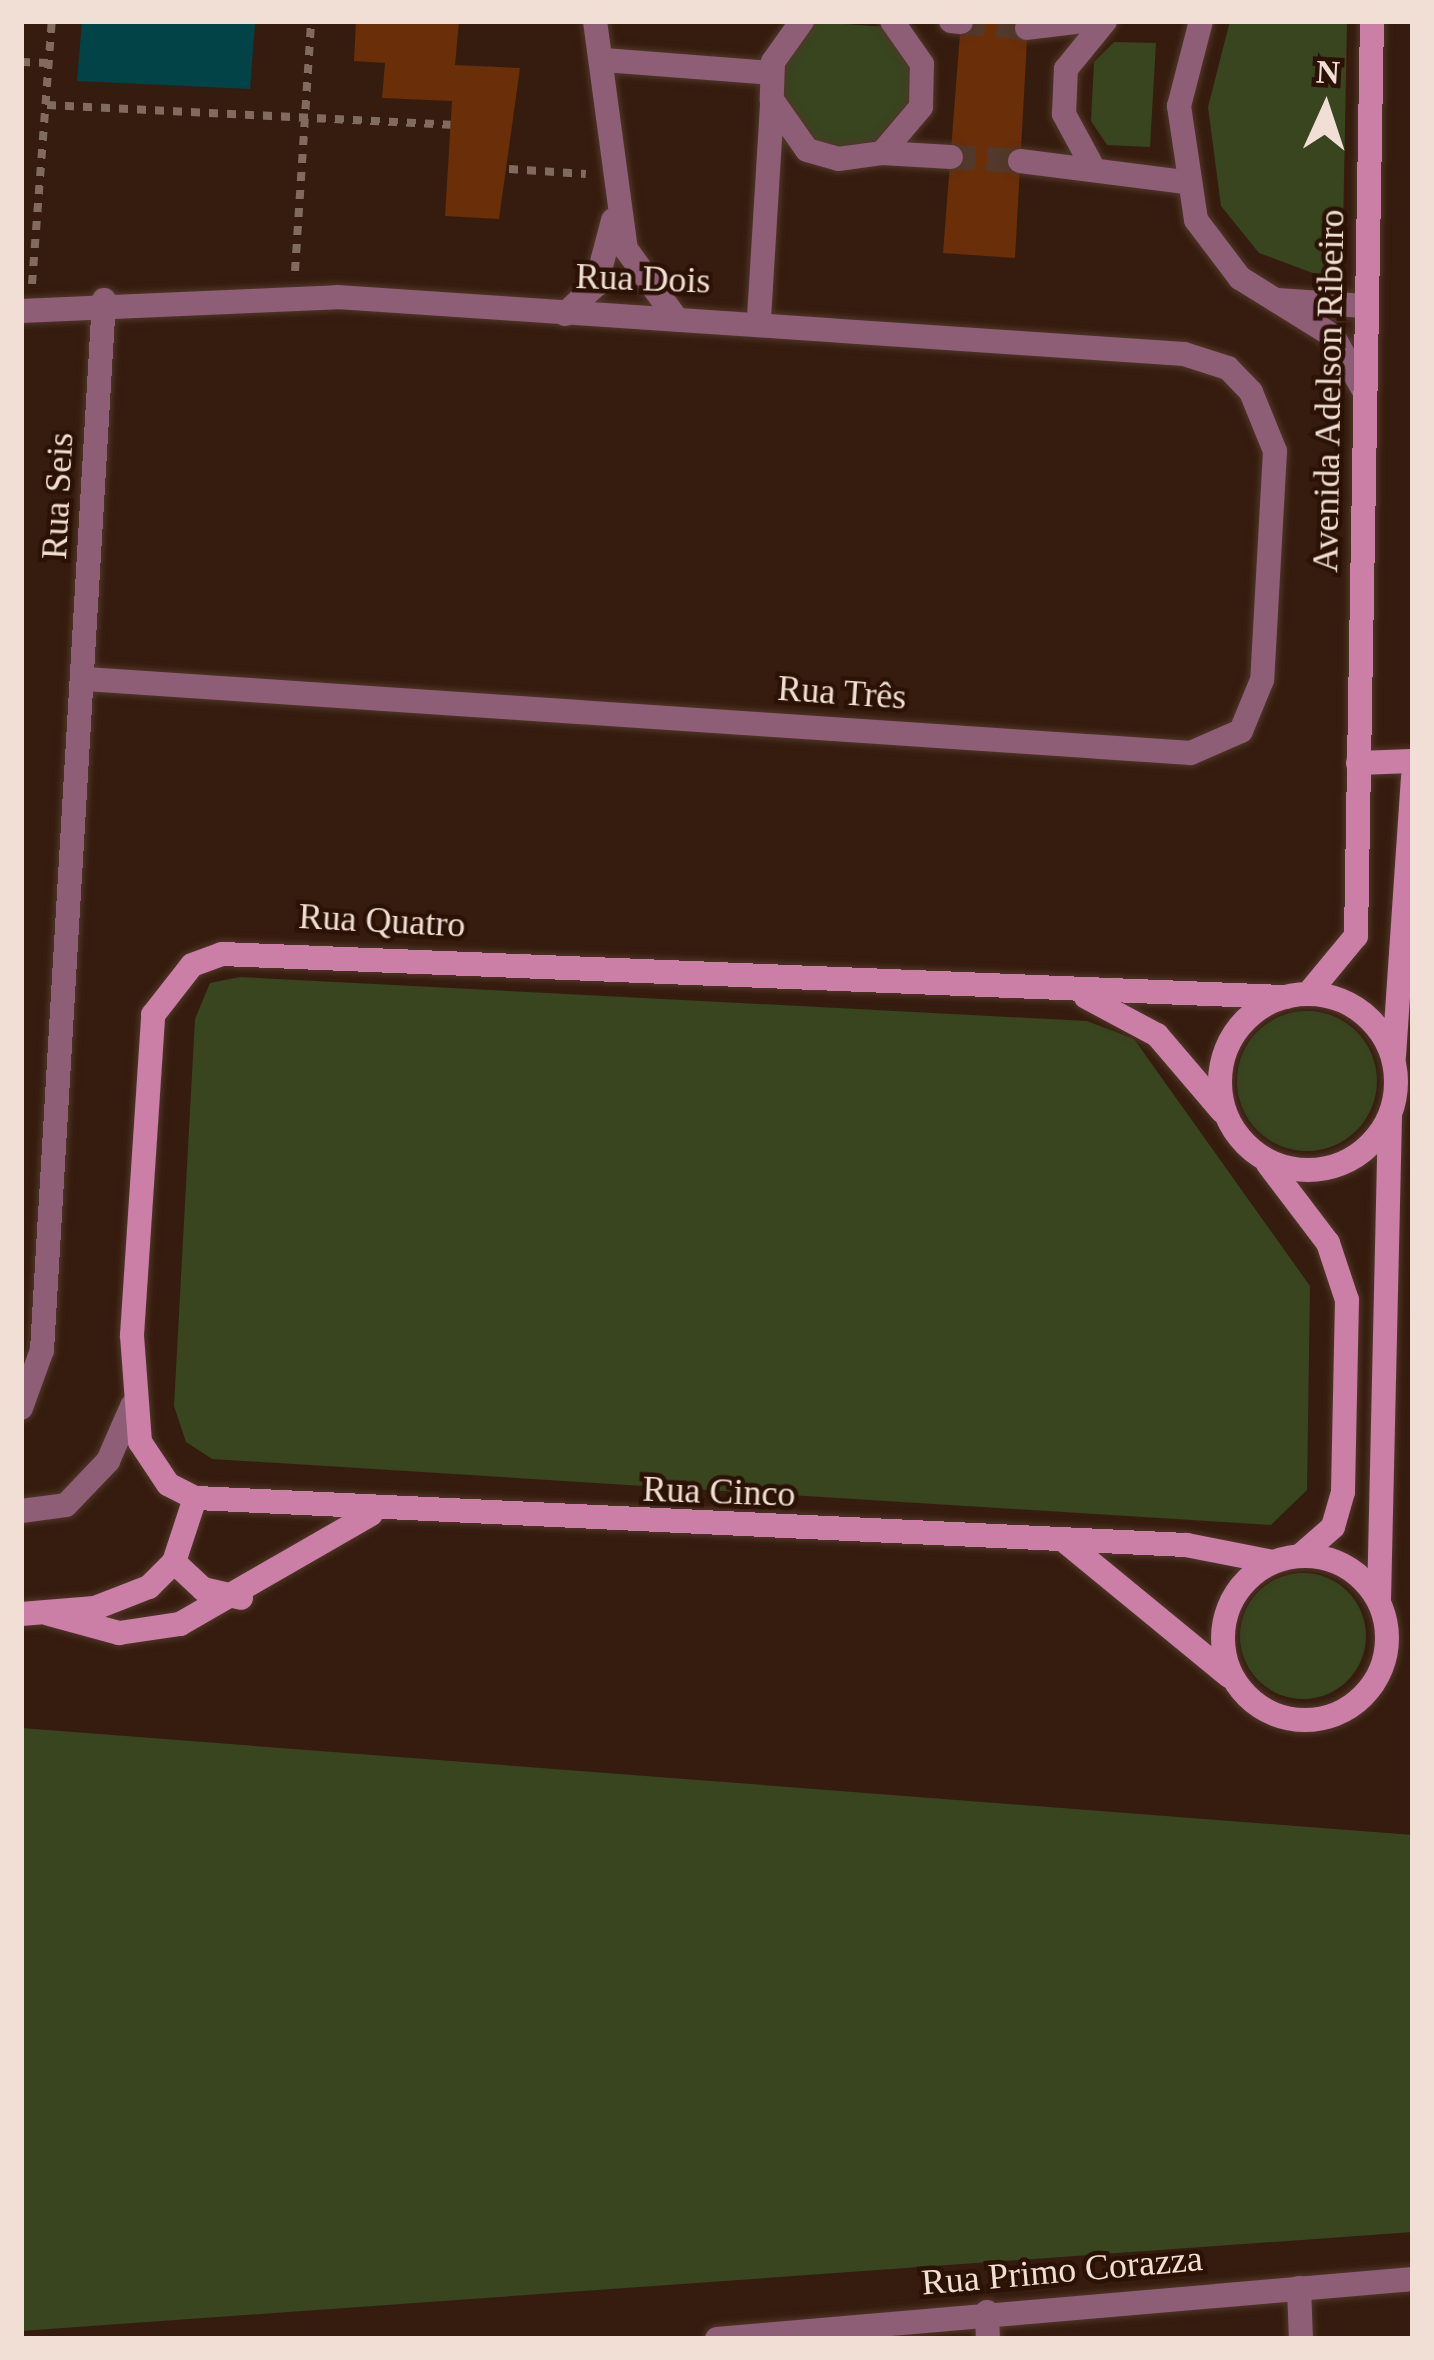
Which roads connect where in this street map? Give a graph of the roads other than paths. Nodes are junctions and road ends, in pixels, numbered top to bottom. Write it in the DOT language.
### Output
graph roads {
  1 [pos="595,21"];
  2 [pos="775,21"];
  3 [pos="802,21"];
  4 [pos="892,21"];
  5 [pos="951,21"];
  6 [pos="1084,21"];
  7 [pos="1105,21"];
  8 [pos="1202,21"];
  9 [pos="1372,21"];
  10 [pos="962,22"];
  11 [pos="1028,28"];
  12 [pos="603,60"];
  13 [pos="772,67"];
  14 [pos="772,100"];
  15 [pos="807,150"];
  16 [pos="882,153"];
  17 [pos="951,157"];
  18 [pos="1020,161"];
  19 [pos="1091,164"];
  20 [pos="614,176"];
  21 [pos="1184,182"];
  22 [pos="764,226"];
  23 [pos="104,300"];
  24 [pos="1269,300"];
  25 [pos="1365,306"];
  26 [pos="26,310"];
  27 [pos="565,314"];
  28 [pos="675,317"];
  29 [pos="760,318"];
  30 [pos="1363,388"];
  31 [pos="1251,392"];
  32 [pos="85,679"];
  33 [pos="1413,760"];
  34 [pos="1358,763"];
  35 [pos="1413,777"];
  36 [pos="1055,986"];
  37 [pos="1296,995"];
  38 [pos="1394,1058"];
  39 [pos="1226,1115"];
  40 [pos="1390,1116"];
  41 [pos="1262,1157"];
  42 [pos="132,1406"];
  43 [pos="21,1408"];
  44 [pos="195,1498"];
  45 [pos="21,1511"];
  46 [pos="371,1514"];
  47 [pos="1065,1541"];
  48 [pos="1301,1555"];
  49 [pos="174,1562"];
  50 [pos="1273,1562"];
  51 [pos="241,1598"];
  52 [pos="1379,1600"];
  53 [pos="21,1614"];
  54 [pos="49,1614"];
  55 [pos="1234,1680"];
  56 [pos="1413,2279"];
  57 [pos="1299,2288"];
  58 [pos="987,2312"];
  59 [pos="717,2339"];
  60 [pos="988,2339"];
  61 [pos="1301,2339"];
  1 -- 12 [label="street"];
  2 -- 13 [label="street"];
  3 -- 13 [label="street"];
  4 -- 16 [label="street"];
  5 -- 10 [label="street"];
  6 -- 11 [label="street"];
  7 -- 19 [label="street"];
  8 -- 21 [label="street"];
  9 -- 25 [label="street, Avenida Adelson Ribeiro"];
  12 -- 13 [label="street"];
  12 -- 20 [label="street"];
  13 -- 14 [label="street"];
  14 -- 15 [label="street"];
  14 -- 22 [label="street"];
  15 -- 16 [label="street"];
  15 -- 22 [label="street"];
  16 -- 17 [label="street"];
  18 -- 19 [label="street"];
  19 -- 21 [label="street"];
  20 -- 27 [label="street"];
  20 -- 28 [label="street"];
  21 -- 24 [label="street"];
  22 -- 29 [label="street"];
  23 -- 26 [label="street, Rua Dois"];
  23 -- 27 [label="street, Rua Dois"];
  23 -- 32 [label="street, Rua Seis"];
  24 -- 25 [label="street"];
  24 -- 30 [label="street"];
  25 -- 30 [label="street, Avenida Adelson Ribeiro"];
  27 -- 28 [label="street, Rua Dois"];
  28 -- 29 [label="street, Rua Dois"];
  29 -- 31 [label="street, Rua Dois"];
  30 -- 34 [label="street, Avenida Adelson Ribeiro"];
  31 -- 32 [label="street, Rua Três"];
  32 -- 43 [label="street, Rua Seis"];
  33 -- 34 [label="street"];
  34 -- 37 [label="street, Avenida Adelson Ribeiro"];
  35 -- 38 [label="street"];
  36 -- 37 [label="street, Rua Quatro"];
  36 -- 39 [label="street"];
  36 -- 42 [label="street, Rua Quatro"];
  37 -- 38 [label="street"];
  37 -- 39 [label="street"];
  38 -- 40 [label="street"];
  39 -- 41 [label="street"];
  40 -- 41 [label="street"];
  40 -- 52 [label="street"];
  41 -- 48 [label="street"];
  42 -- 44 [label="street, Rua Quatro"];
  42 -- 45 [label="street"];
  44 -- 46 [label="street, Rua Cinco"];
  44 -- 49 [label="street"];
  46 -- 47 [label="street, Rua Cinco"];
  46 -- 51 [label="street"];
  47 -- 50 [label="street, Rua Cinco"];
  47 -- 55 [label="street"];
  48 -- 50 [label="street"];
  48 -- 52 [label="street"];
  49 -- 51 [label="street"];
  49 -- 54 [label="street"];
  50 -- 55 [label="street"];
  51 -- 54 [label="street"];
  52 -- 55 [label="street"];
  53 -- 54 [label="street"];
  56 -- 57 [label="street, Rua Primo Corazza"];
  57 -- 58 [label="street, Rua Primo Corazza"];
  57 -- 61 [label="street"];
  58 -- 59 [label="street, Rua Primo Corazza"];
  58 -- 60 [label="street"];
}
